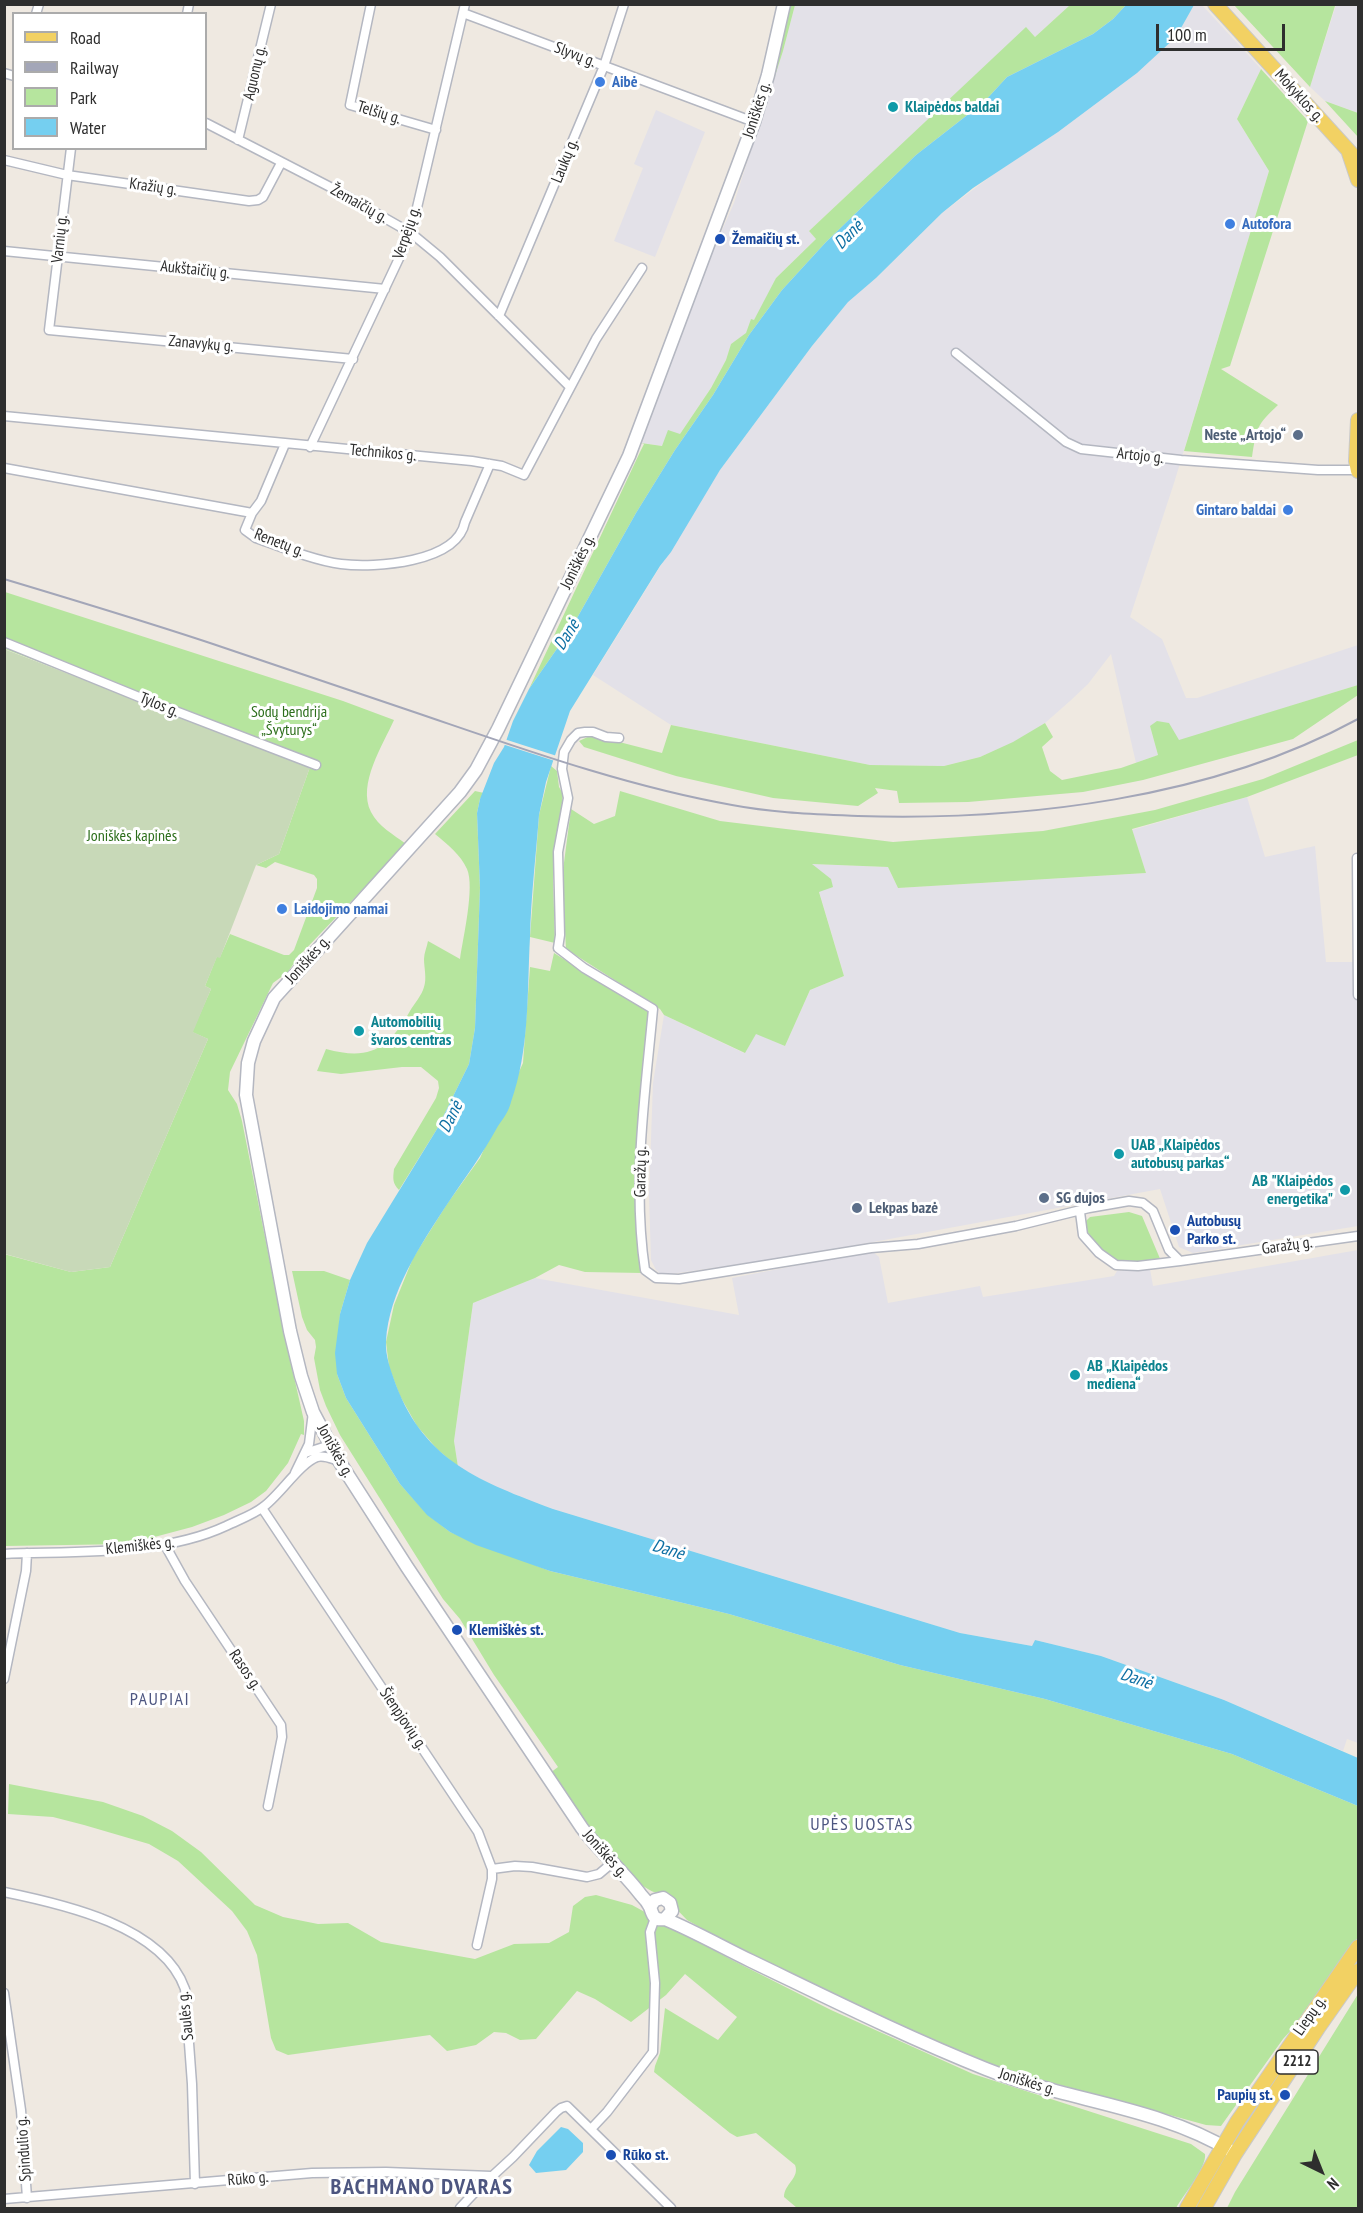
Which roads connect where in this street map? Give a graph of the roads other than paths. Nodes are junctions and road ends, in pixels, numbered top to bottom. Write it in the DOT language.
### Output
graph roads {
  1 [pos="271,4"];
  2 [pos="371,4"];
  3 [pos="624,4"];
  4 [pos="784,4"];
  5 [pos="1215,4"];
  6 [pos="464,9"];
  7 [pos="604,66"];
  8 [pos="754,122"];
  9 [pos="207,124"];
  10 [pos="436,130"];
  11 [pos="238,141"];
  12 [pos="71,150"];
  13 [pos="1354,156"];
  14 [pos="4,160"];
  15 [pos="280,163"];
  16 [pos="67,174"];
  17 [pos="1359,180"];
  18 [pos="411,233"];
  19 [pos="4,251"];
  20 [pos="58,257"];
  21 [pos="642,268"];
  22 [pos="385,289"];
  23 [pos="499,316"];
  24 [pos="49,330"];
  25 [pos="956,352"];
  26 [pos="353,359"];
  27 [pos="569,386"];
  28 [pos="4,416"];
  29 [pos="1359,420"];
  30 [pos="285,444"];
  31 [pos="310,447"];
  32 [pos="490,464"];
  33 [pos="1358,466"];
  34 [pos="4,468"];
  35 [pos="252,513"];
  36 [pos="4,642"];
  37 [pos="619,738"];
  38 [pos="316,765"];
  39 [pos="1357,858"];
  40 [pos="1358,940"];
  41 [pos="1359,995"];
  42 [pos="1080,1212"];
  43 [pos="1359,1236"];
  44 [pos="1180,1261"];
  45 [pos="313,1412"];
  46 [pos="330,1445"];
  47 [pos="305,1453"];
  48 [pos="318,1457"];
  49 [pos="339,1461"];
  50 [pos="292,1478"];
  51 [pos="262,1508"];
  52 [pos="165,1545"];
  53 [pos="27,1553"];
  54 [pos="4,1554"];
  55 [pos="4,1679"];
  56 [pos="268,1806"];
  57 [pos="612,1863"];
  58 [pos="492,1869"];
  59 [pos="4,1892"];
  60 [pos="660,1911"];
  61 [pos="477,1945"];
  62 [pos="1359,1947"];
  63 [pos="1359,1971"];
  64 [pos="4,1993"];
  65 [pos="591,2129"];
  66 [pos="1222,2146"];
  67 [pos="1235,2154"];
  68 [pos="491,2176"];
  69 [pos="195,2184"];
  70 [pos="27,2198"];
  71 [pos="4,2199"];
  72 [pos="460,2208"];
  73 [pos="671,2208"];
  74 [pos="1187,2208"];
  75 [pos="1204,2208"];
  1 -- 11 [label="street, Aguonų g."];
  2 -- 10 [label="street, Telšių g."];
  3 -- 7 [label="street, Laukų g."];
  4 -- 8 [label="main road, Joniškės g."];
  5 -- 13 [label="main road, Mokyklos g."];
  6 -- 7 [label="street, Slyvų g."];
  6 -- 10 [label="street, Verpėjų g."];
  7 -- 8 [label="street, Slyvų g."];
  7 -- 23 [label="street, Laukų g."];
  8 -- 45 [label="main road, Joniškės g."];
  9 -- 11 [label="street, Žemaičių g."];
  10 -- 18 [label="street, Verpėjų g."];
  11 -- 15 [label="street, Žemaičių g."];
  12 -- 16 [label="street, Varnių g."];
  13 -- 17 [label="main road"];
  14 -- 16 [label="street, Kražių g."];
  15 -- 16 [label="street, Kražių g."];
  15 -- 18 [label="street, Žemaičių g."];
  16 -- 20 [label="street, Varnių g."];
  18 -- 22 [label="street, Verpėjų g."];
  18 -- 23 [label="street, Žemaičių g."];
  19 -- 20 [label="street, Aukštaičių g."];
  20 -- 22 [label="street, Aukštaičių g."];
  20 -- 24 [label="street, Varnių g."];
  21 -- 27 [label="street, Technikos g."];
  22 -- 26 [label="street, Verpėjų g."];
  23 -- 27 [label="street, Žemaičių g."];
  24 -- 26 [label="street, Zanavykų g."];
  25 -- 33 [label="street, Artojo g."];
  26 -- 31 [label="street, Verpėjų g."];
  27 -- 32 [label="street, Technikos g."];
  28 -- 30 [label="street, Technikos g."];
  29 -- 33 [label="main road"];
  30 -- 31 [label="street, Technikos g."];
  30 -- 35 [label="street"];
  31 -- 32 [label="street, Technikos g."];
  32 -- 35 [label="street, Renetų g."];
  34 -- 35 [label="street, Renetų g."];
  36 -- 38 [label="street, Tylos g."];
  37 -- 42 [label="street, Garažų g."];
  39 -- 40 [label="street"];
  40 -- 41 [label="street"];
  42 -- 44 [label="street, Garažų g."];
  42 -- 44 [label="street, Garažų g."];
  43 -- 44 [label="street, Garažų g."];
  45 -- 46 [label="main road, Joniškės g."];
  45 -- 47 [label="street, Klemiškės g."];
  46 -- 47 [label="street"];
  46 -- 48 [label="street, Klemiškės g."];
  46 -- 49 [label="main road, Joniškės g."];
  47 -- 50 [label="street, Klemiškės g."];
  48 -- 49 [label="street"];
  48 -- 50 [label="street, Klemiškės g."];
  49 -- 57 [label="main road, Joniškės g."];
  50 -- 51 [label="street, Klemiškės g."];
  51 -- 52 [label="street, Klemiškės g."];
  51 -- 58 [label="street, Šienpjovių g."];
  52 -- 53 [label="street, Klemiškės g."];
  52 -- 56 [label="street, Rasos g."];
  53 -- 54 [label="street, Klemiškės g."];
  53 -- 55 [label="street"];
  57 -- 58 [label="street"];
  57 -- 60 [label="main road, Joniškės g."];
  58 -- 61 [label="street, Šienpjovių g."];
  59 -- 69 [label="street, Saulės g."];
  60 -- 65 [label="street"];
  60 -- 66 [label="main road, Joniškės g."];
  62 -- 66 [label="main road, Liepų g. / 2212"];
  63 -- 67 [label="main road, Liepų g. / 2212"];
  64 -- 70 [label="street, Spindulio g."];
  65 -- 68 [label="street"];
  65 -- 73 [label="street"];
  66 -- 67 [label="main road, Joniškės g."];
  66 -- 74 [label="main road, Liepų g. / 2212"];
  67 -- 75 [label="main road, Liepų g. / 2212"];
  68 -- 69 [label="street, Rūko g."];
  68 -- 72 [label="street"];
  69 -- 70 [label="street, Rūko g."];
  70 -- 71 [label="street, Rūko g."];
}
